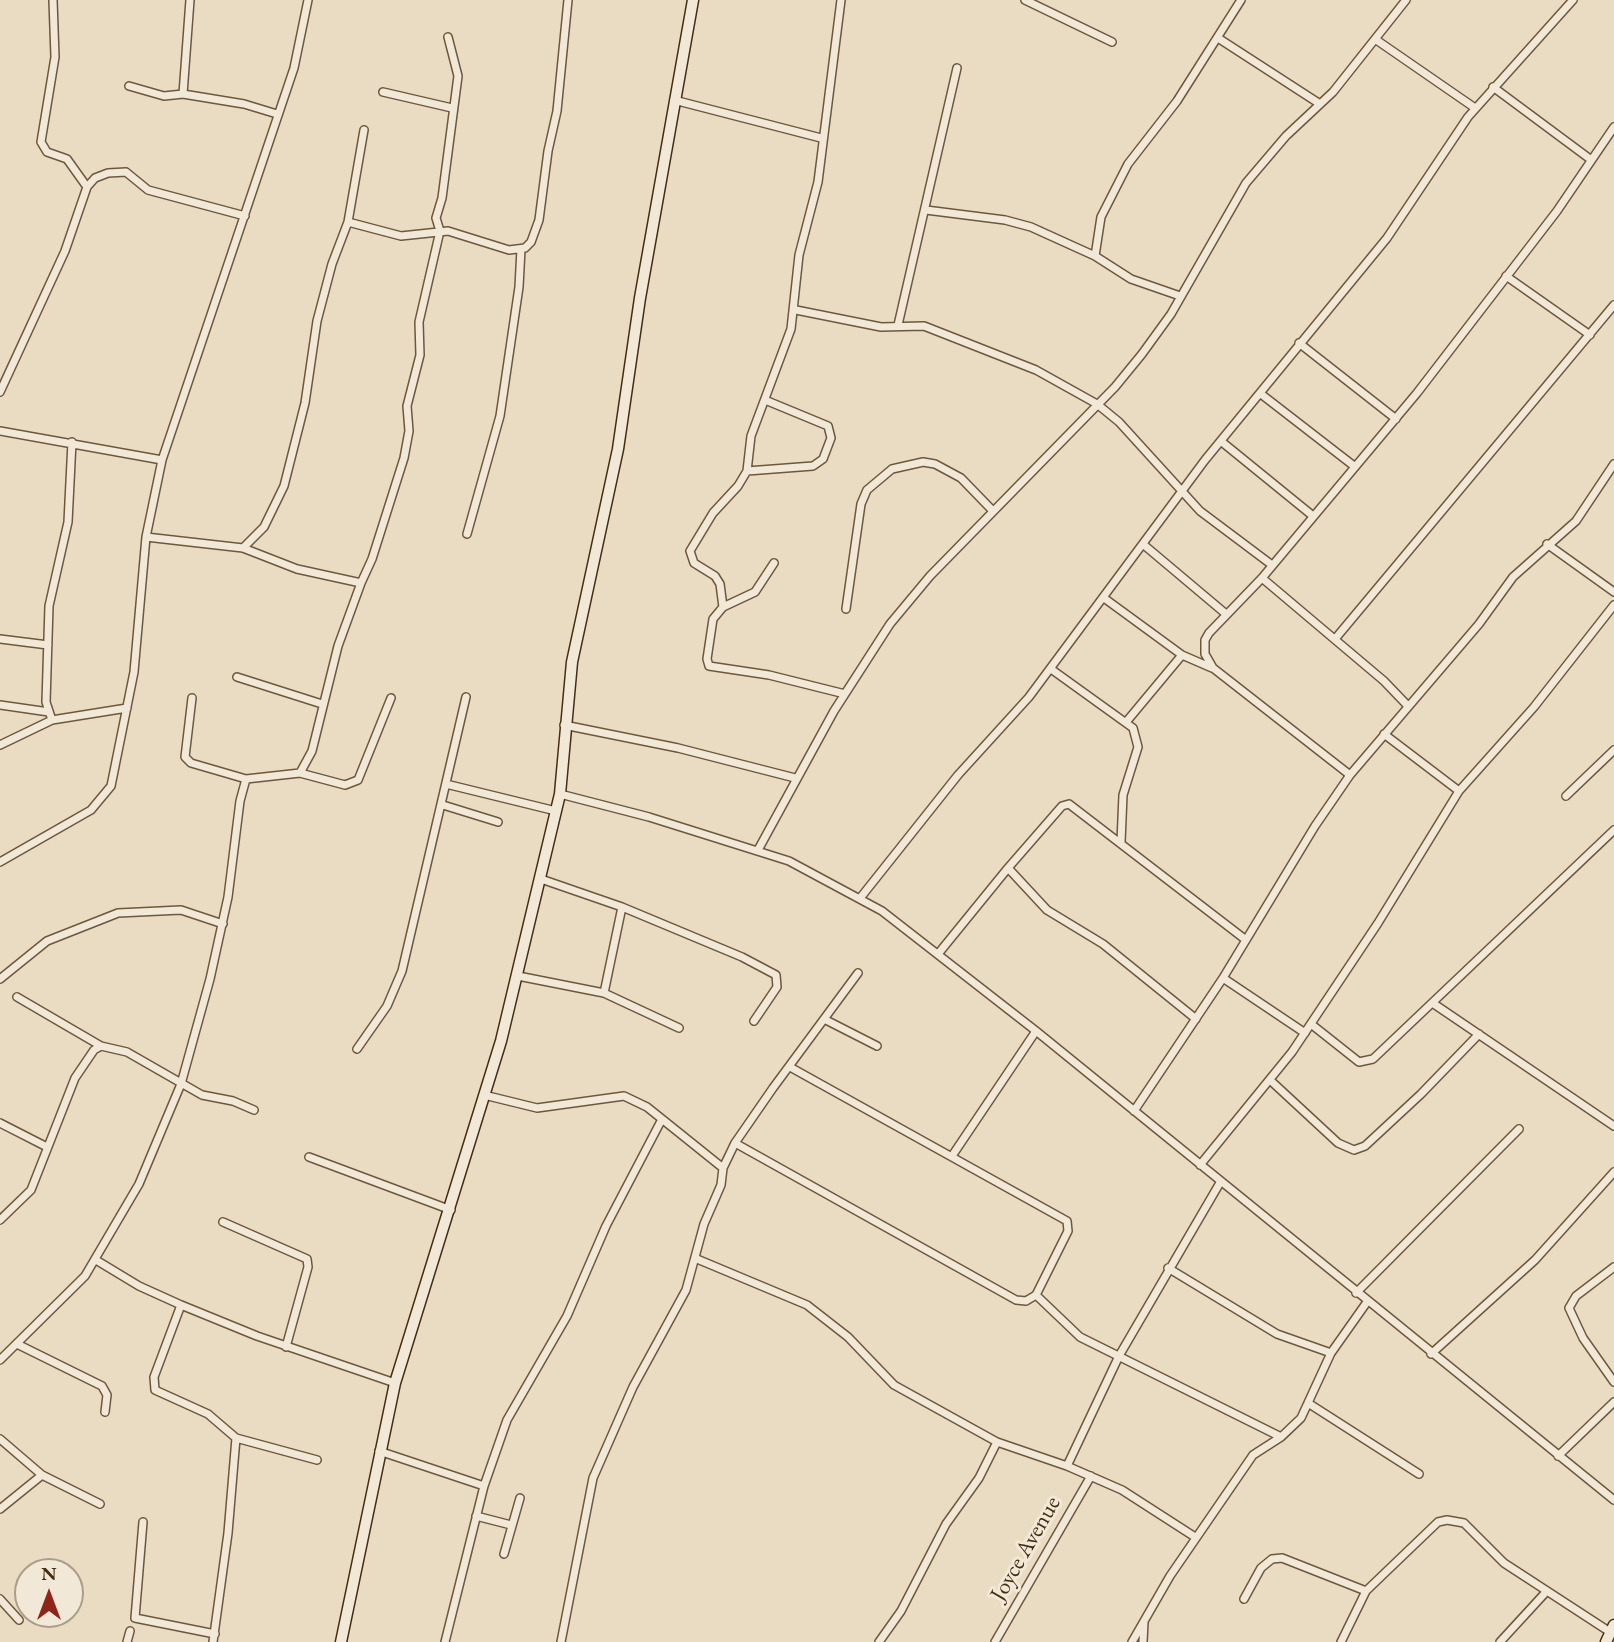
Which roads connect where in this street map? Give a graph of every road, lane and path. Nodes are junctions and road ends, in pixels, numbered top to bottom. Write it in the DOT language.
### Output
graph roads {
  1 [pos="54,0"];
  2 [pos="190,0"];
  3 [pos="308,0"];
  4 [pos="568,0"];
  5 [pos="693,0"];
  6 [pos="841,0"];
  7 [pos="1025,0"];
  8 [pos="1241,0"];
  9 [pos="1406,0"];
  10 [pos="1573,0"];
  11 [pos="448,37"];
  12 [pos="1218,38"];
  13 [pos="1375,39"];
  14 [pos="1112,41"];
  15 [pos="957,68"];
  16 [pos="129,86"];
  17 [pos="1493,88"];
  18 [pos="383,92"];
  19 [pos="183,94"];
  20 [pos="674,100"];
  21 [pos="1320,104"];
  22 [pos="452,108"];
  23 [pos="1475,108"];
  24 [pos="277,114"];
  25 [pos="1614,127"];
  26 [pos="363,130"];
  27 [pos="821,138"];
  28 [pos="1590,159"];
  29 [pos="88,187"];
  30 [pos="926,209"];
  31 [pos="245,216"];
  32 [pos="348,222"];
  33 [pos="440,231"];
  34 [pos="521,249"];
  35 [pos="1094,256"];
  36 [pos="1506,276"];
  37 [pos="1180,296"];
  38 [pos="1614,305"];
  39 [pos="796,310"];
  40 [pos="898,324"];
  41 [pos="1590,335"];
  42 [pos="1299,343"];
  43 [pos="0,392"];
  44 [pos="1261,394"];
  45 [pos="765,400"];
  46 [pos="1097,404"];
  47 [pos="1396,419"];
  48 [pos="0,431"];
  49 [pos="72,442"];
  50 [pos="1222,442"];
  51 [pos="162,460"];
  52 [pos="1614,464"];
  53 [pos="1354,466"];
  54 [pos="747,471"];
  55 [pos="1182,493"];
  56 [pos="992,510"];
  57 [pos="1313,516"];
  58 [pos="467,534"];
  59 [pos="146,537"];
  60 [pos="1547,544"];
  61 [pos="1144,545"];
  62 [pos="243,548"];
  63 [pos="774,563"];
  64 [pos="1272,565"];
  65 [pos="1262,578"];
  66 [pos="361,583"];
  67 [pos="1614,592"];
  68 [pos="1104,598"];
  69 [pos="1614,605"];
  70 [pos="723,607"];
  71 [pos="846,609"];
  72 [pos="1226,614"];
  73 [pos="0,639"];
  74 [pos="1335,639"];
  75 [pos="48,645"];
  76 [pos="1182,655"];
  77 [pos="1213,668"];
  78 [pos="1051,669"];
  79 [pos="237,677"];
  80 [pos="845,694"];
  81 [pos="466,697"];
  82 [pos="192,698"];
  83 [pos="391,698"];
  84 [pos="322,704"];
  85 [pos="0,705"];
  86 [pos="1407,705"];
  87 [pos="127,708"];
  88 [pos="51,716"];
  89 [pos="1127,721"];
  90 [pos="564,725"];
  91 [pos="1384,734"];
  92 [pos="0,746"];
  93 [pos="1614,750"];
  94 [pos="300,773"];
  95 [pos="1350,775"];
  96 [pos="795,778"];
  97 [pos="246,779"];
  98 [pos="446,784"];
  99 [pos="1460,791"];
  100 [pos="560,794"];
  101 [pos="1566,796"];
  102 [pos="443,805"];
  103 [pos="556,811"];
  104 [pos="498,822"];
  105 [pos="1614,830"];
  106 [pos="1121,842"];
  107 [pos="758,850"];
  108 [pos="0,862"];
  109 [pos="1008,869"];
  110 [pos="541,879"];
  111 [pos="861,897"];
  112 [pos="622,907"];
  113 [pos="223,924"];
  114 [pos="1245,940"];
  115 [pos="938,954"];
  116 [pos="858,973"];
  117 [pos="518,976"];
  118 [pos="1223,978"];
  119 [pos="0,979"];
  120 [pos="604,993"];
  121 [pos="17,997"];
  122 [pos="1434,1004"];
  123 [pos="824,1019"];
  124 [pos="1196,1019"];
  125 [pos="754,1021"];
  126 [pos="1311,1024"];
  127 [pos="679,1028"];
  128 [pos="1036,1031"];
  129 [pos="1305,1033"];
  130 [pos="1479,1034"];
  131 [pos="101,1046"];
  132 [pos="877,1046"];
  133 [pos="357,1049"];
  134 [pos="790,1067"];
  135 [pos="1270,1080"];
  136 [pos="181,1084"];
  137 [pos="484,1095"];
  138 [pos="254,1110"];
  139 [pos="1134,1111"];
  140 [pos="661,1121"];
  141 [pos="0,1123"];
  142 [pos="1614,1126"];
  143 [pos="1519,1129"];
  144 [pos="736,1143"];
  145 [pos="47,1147"];
  146 [pos="952,1156"];
  147 [pos="309,1157"];
  148 [pos="1200,1165"];
  149 [pos="723,1167"];
  150 [pos="1614,1172"];
  151 [pos="1221,1181"];
  152 [pos="451,1210"];
  153 [pos="0,1220"];
  154 [pos="223,1222"];
  155 [pos="697,1259"];
  156 [pos="96,1260"];
  157 [pos="1614,1267"];
  158 [pos="1168,1268"];
  159 [pos="1356,1293"];
  160 [pos="1036,1295"];
  161 [pos="1367,1302"];
  162 [pos="181,1306"];
  163 [pos="17,1344"];
  164 [pos="286,1347"];
  165 [pos="1331,1353"];
  166 [pos="1431,1354"];
  167 [pos="1119,1356"];
  168 [pos="0,1360"];
  169 [pos="395,1382"];
  170 [pos="1614,1382"];
  171 [pos="1614,1402"];
  172 [pos="1308,1403"];
  173 [pos="104,1412"];
  174 [pos="1281,1437"];
  175 [pos="236,1438"];
  176 [pos="0,1439"];
  177 [pos="997,1441"];
  178 [pos="379,1451"];
  179 [pos="1558,1456"];
  180 [pos="317,1460"];
  181 [pos="1067,1466"];
  182 [pos="1419,1474"];
  183 [pos="42,1475"];
  184 [pos="1091,1476"];
  185 [pos="484,1486"];
  186 [pos="520,1498"];
  187 [pos="1614,1500"];
  188 [pos="100,1504"];
  189 [pos="0,1509"];
  190 [pos="476,1516"];
  191 [pos="143,1522"];
  192 [pos="511,1525"];
  193 [pos="1195,1537"];
  194 [pos="504,1554"];
  195 [pos="1366,1591"];
  196 [pos="1546,1592"];
  197 [pos="0,1599"];
  198 [pos="1244,1599"];
  199 [pos="14,1614"];
  200 [pos="1144,1622"];
  201 [pos="130,1631"];
  202 [pos="1610,1633"];
  203 [pos="214,1638"];
  204 [pos="127,1642"];
  205 [pos="341,1642"];
  206 [pos="445,1642"];
  207 [pos="561,1642"];
  208 [pos="879,1642"];
  209 [pos="995,1642"];
  210 [pos="1132,1642"];
  211 [pos="1143,1642"];
  212 [pos="1341,1642"];
  213 [pos="1500,1642"];
  1 -- 29 [label="street"];
  2 -- 19 [label="street"];
  3 -- 24 [label="street"];
  4 -- 34 [label="street"];
  5 -- 20 [label="main road"];
  6 -- 27 [label="street"];
  7 -- 14 [label="street"];
  8 -- 12 [label="street"];
  9 -- 13 [label="street"];
  10 -- 17 [label="street"];
  11 -- 22 [label="street"];
  12 -- 21 [label="street"];
  12 -- 35 [label="street"];
  13 -- 21 [label="street"];
  13 -- 23 [label="street"];
  15 -- 30 [label="street"];
  16 -- 19 [label="street"];
  17 -- 23 [label="street"];
  17 -- 28 [label="street"];
  18 -- 22 [label="street"];
  19 -- 24 [label="street"];
  20 -- 27 [label="street"];
  20 -- 90 [label="main road"];
  21 -- 37 [label="street"];
  22 -- 33 [label="street"];
  23 -- 42 [label="street"];
  24 -- 31 [label="street"];
  25 -- 28 [label="street"];
  26 -- 32 [label="street"];
  27 -- 39 [label="street"];
  28 -- 36 [label="street"];
  29 -- 31 [label="street"];
  29 -- 43 [label="street"];
  30 -- 35 [label="street"];
  30 -- 40 [label="street"];
  31 -- 51 [label="street"];
  32 -- 33 [label="street"];
  32 -- 62 [label="street"];
  33 -- 34 [label="street"];
  33 -- 66 [label="street"];
  34 -- 58 [label="street"];
  35 -- 37 [label="street"];
  36 -- 41 [label="street"];
  36 -- 47 [label="street"];
  37 -- 46 [label="street"];
  38 -- 41 [label="street"];
  39 -- 40 [label="street"];
  39 -- 45 [label="street"];
  40 -- 46 [label="street"];
  41 -- 74 [label="street"];
  42 -- 44 [label="street"];
  42 -- 47 [label="street"];
  44 -- 50 [label="street"];
  44 -- 53 [label="street"];
  45 -- 54 [label="street"];
  45 -- 54 [label="street"];
  46 -- 55 [label="street"];
  46 -- 56 [label="street"];
  47 -- 53 [label="street"];
  48 -- 49 [label="street"];
  49 -- 51 [label="street"];
  49 -- 75 [label="street"];
  50 -- 55 [label="street"];
  50 -- 57 [label="street"];
  51 -- 59 [label="street"];
  52 -- 60 [label="street"];
  53 -- 57 [label="street"];
  54 -- 70 [label="street"];
  55 -- 61 [label="street"];
  55 -- 64 [label="street"];
  56 -- 71 [label="street"];
  56 -- 80 [label="street"];
  57 -- 64 [label="street"];
  59 -- 62 [label="street"];
  59 -- 87 [label="street"];
  60 -- 67 [label="street"];
  60 -- 86 [label="street"];
  61 -- 68 [label="street"];
  61 -- 72 [label="street"];
  62 -- 66 [label="street"];
  63 -- 70 [label="street"];
  64 -- 65 [label="street"];
  65 -- 72 [label="street"];
  65 -- 74 [label="street"];
  66 -- 84 [label="street"];
  68 -- 76 [label="street"];
  68 -- 78 [label="street"];
  69 -- 99 [label="street"];
  70 -- 80 [label="street"];
  72 -- 77 [label="street"];
  73 -- 75 [label="street"];
  74 -- 86 [label="street"];
  75 -- 88 [label="street"];
  76 -- 77 [label="street"];
  76 -- 89 [label="street"];
  77 -- 95 [label="street"];
  78 -- 89 [label="street"];
  78 -- 111 [label="street"];
  79 -- 84 [label="street"];
  80 -- 96 [label="street"];
  81 -- 98 [label="street"];
  82 -- 97 [label="street"];
  83 -- 94 [label="street"];
  84 -- 94 [label="street"];
  85 -- 88 [label="street"];
  86 -- 91 [label="street"];
  87 -- 88 [label="street"];
  87 -- 108 [label="street"];
  88 -- 92 [label="street"];
  89 -- 106 [label="street"];
  90 -- 96 [label="street"];
  90 -- 100 [label="main road"];
  91 -- 95 [label="street"];
  91 -- 99 [label="street"];
  93 -- 101 [label="street"];
  94 -- 97 [label="street"];
  95 -- 114 [label="street"];
  96 -- 107 [label="street"];
  97 -- 113 [label="street"];
  98 -- 102 [label="street"];
  98 -- 103 [label="street"];
  99 -- 126 [label="street"];
  100 -- 103 [label="main road"];
  100 -- 107 [label="street"];
  102 -- 104 [label="street"];
  102 -- 133 [label="street"];
  103 -- 110 [label="main road"];
  105 -- 122 [label="street"];
  106 -- 109 [label="street"];
  106 -- 114 [label="street"];
  107 -- 111 [label="street"];
  109 -- 115 [label="street"];
  109 -- 124 [label="street"];
  110 -- 112 [label="street"];
  110 -- 117 [label="main road"];
  111 -- 115 [label="street"];
  112 -- 120 [label="street"];
  112 -- 125 [label="street"];
  113 -- 119 [label="street"];
  113 -- 136 [label="street"];
  114 -- 118 [label="street"];
  115 -- 128 [label="street"];
  116 -- 123 [label="street"];
  117 -- 120 [label="street"];
  117 -- 137 [label="main road"];
  118 -- 124 [label="street"];
  118 -- 129 [label="street"];
  120 -- 127 [label="street"];
  121 -- 131 [label="street"];
  122 -- 126 [label="street"];
  122 -- 130 [label="street"];
  123 -- 132 [label="street"];
  123 -- 134 [label="street"];
  124 -- 139 [label="street"];
  126 -- 129 [label="street"];
  128 -- 139 [label="street"];
  128 -- 146 [label="street"];
  129 -- 135 [label="street"];
  130 -- 135 [label="street"];
  130 -- 142 [label="street"];
  131 -- 136 [label="street"];
  131 -- 145 [label="street"];
  134 -- 144 [label="street"];
  134 -- 146 [label="street"];
  135 -- 148 [label="street"];
  136 -- 138 [label="street"];
  136 -- 156 [label="street"];
  137 -- 140 [label="street"];
  137 -- 152 [label="main road"];
  139 -- 148 [label="street"];
  140 -- 149 [label="street"];
  140 -- 185 [label="street"];
  141 -- 145 [label="street"];
  143 -- 159 [label="street"];
  144 -- 149 [label="street"];
  144 -- 160 [label="street"];
  145 -- 153 [label="street"];
  146 -- 160 [label="street"];
  147 -- 152 [label="street"];
  148 -- 151 [label="street"];
  149 -- 155 [label="street"];
  150 -- 166 [label="street"];
  151 -- 158 [label="street"];
  151 -- 159 [label="street"];
  152 -- 169 [label="main road"];
  154 -- 164 [label="street"];
  155 -- 177 [label="street"];
  155 -- 207 [label="street"];
  156 -- 162 [label="street"];
  156 -- 163 [label="street"];
  157 -- 170 [label="street"];
  158 -- 165 [label="street"];
  158 -- 167 [label="street"];
  159 -- 161 [label="street"];
  160 -- 167 [label="street"];
  161 -- 165 [label="street"];
  161 -- 166 [label="street"];
  162 -- 164 [label="street"];
  162 -- 175 [label="street"];
  163 -- 168 [label="street"];
  163 -- 173 [label="street"];
  164 -- 169 [label="street"];
  165 -- 172 [label="street"];
  166 -- 179 [label="street"];
  167 -- 174 [label="street"];
  167 -- 181 [label="street"];
  169 -- 178 [label="main road"];
  171 -- 179 [label="street"];
  172 -- 174 [label="street"];
  172 -- 182 [label="street"];
  174 -- 193 [label="street"];
  175 -- 180 [label="street"];
  175 -- 203 [label="street"];
  176 -- 183 [label="street"];
  177 -- 181 [label="street"];
  177 -- 208 [label="street"];
  178 -- 185 [label="street"];
  178 -- 205 [label="main road"];
  179 -- 187 [label="street"];
  181 -- 184 [label="street"];
  183 -- 188 [label="street"];
  183 -- 189 [label="street"];
  184 -- 193 [label="street"];
  184 -- 209 [label="street, Joyce Avenue"];
  185 -- 190 [label="street"];
  186 -- 192 [label="street"];
  190 -- 192 [label="street"];
  190 -- 206 [label="street"];
  191 -- 203 [label="street"];
  192 -- 194 [label="street"];
  193 -- 200 [label="street"];
  195 -- 196 [label="street"];
  195 -- 198 [label="street"];
  195 -- 212 [label="street"];
  196 -- 202 [label="street"];
  196 -- 213 [label="street"];
  197 -- 199 [label="street"];
  200 -- 210 [label="street"];
  200 -- 211 [label="street"];
  201 -- 204 [label="street"];
}
